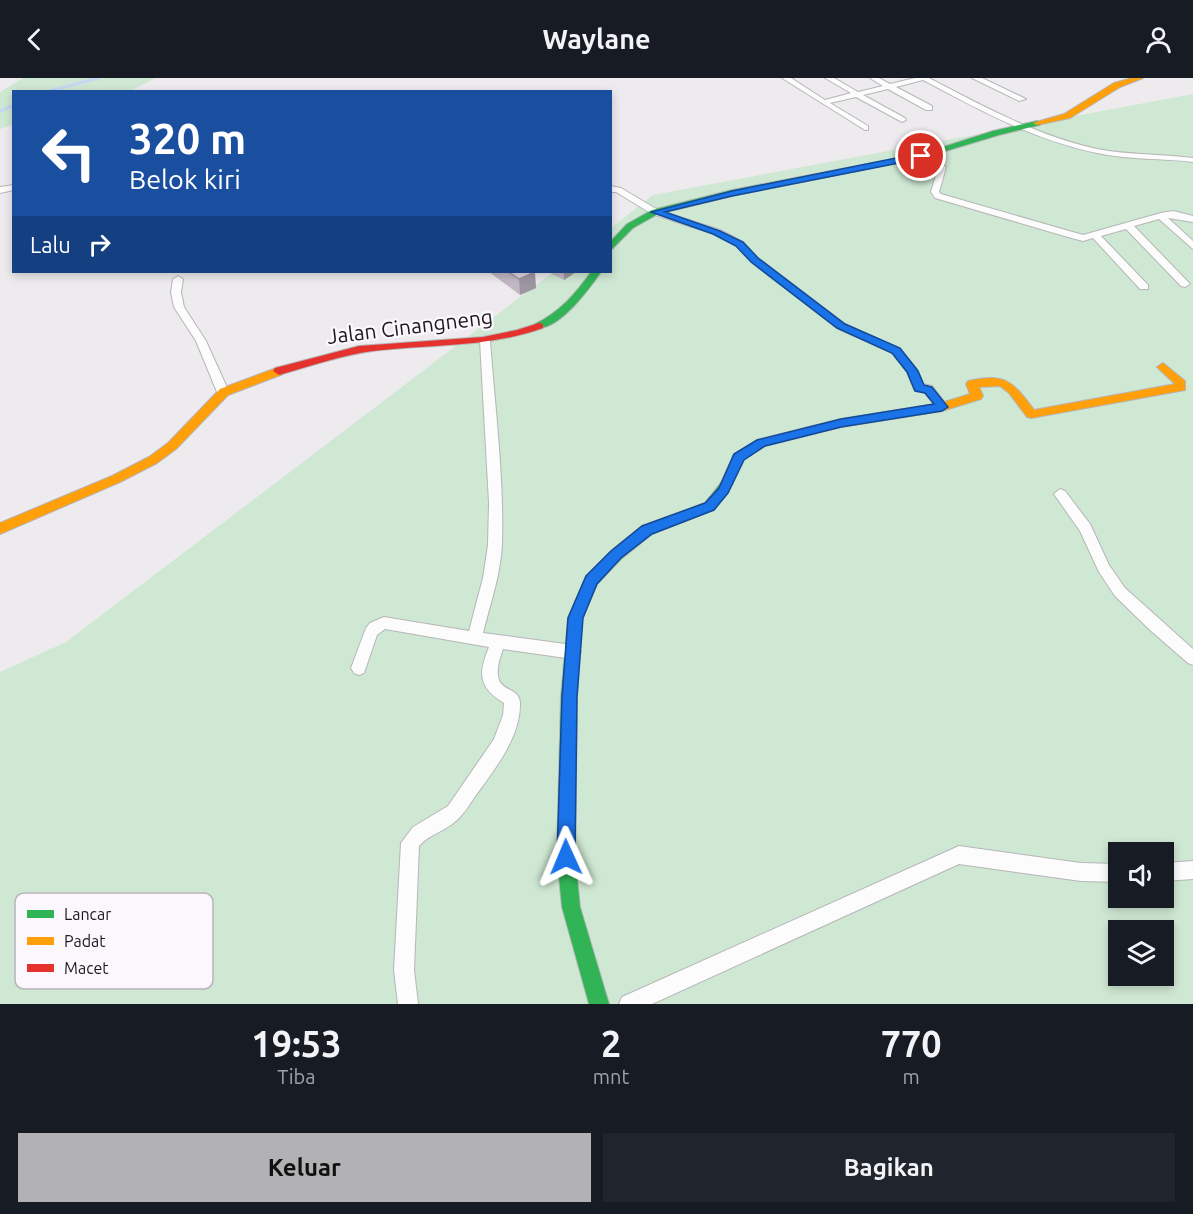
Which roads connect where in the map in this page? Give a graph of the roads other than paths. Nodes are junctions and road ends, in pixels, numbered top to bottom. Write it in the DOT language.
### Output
graph roads {
  1 [pos="786,78"];
  2 [pos="829,78"];
  3 [pos="874,78"];
  4 [pos="924,78"];
  5 [pos="976,78"];
  6 [pos="1139,78"];
  7 [pos="889,87"];
  8 [pos="856,94"];
  9 [pos="1022,99"];
  10 [pos="824,102"];
  11 [pos="929,108"];
  12 [pos="902,120"];
  13 [pos="1018,127"];
  14 [pos="865,128"];
  15 [pos="921,156"];
  16 [pos="1193,160"];
  17 [pos="612,189"];
  18 [pos="655,212"];
  19 [pos="1161,216"];
  20 [pos="1193,219"];
  21 [pos="1128,225"];
  22 [pos="1094,234"];
  23 [pos="612,246"];
  24 [pos="1193,246"];
  25 [pos="595,273"];
  26 [pos="178,279"];
  27 [pos="1185,284"];
  28 [pos="1144,288"];
  29 [pos="485,341"];
  30 [pos="1163,368"];
  31 [pos="223,392"];
  32 [pos="942,407"];
  33 [pos="1060,494"];
  34 [pos="0,530"];
  35 [pos="474,638"];
  36 [pos="498,642"];
  37 [pos="573,652"];
  38 [pos="1193,658"];
  39 [pos="359,668"];
  40 [pos="1193,870"];
  41 [pos="1174,871"];
  42 [pos="1108,873"];
  43 [pos="408,1004"];
  44 [pos="599,1004"];
  45 [pos="629,1004"];
  1 -- 10 [label="street"];
  2 -- 8 [label="street"];
  3 -- 7 [label="street"];
  4 -- 7 [label="street"];
  4 -- 13 [label="street"];
  5 -- 9 [label="street"];
  6 -- 13 [label="street"];
  7 -- 8 [label="street"];
  7 -- 11 [label="street"];
  8 -- 10 [label="street"];
  8 -- 12 [label="street"];
  10 -- 14 [label="street"];
  13 -- 15 [label="street"];
  13 -- 16 [label="street"];
  15 -- 18 [label="street"];
  15 -- 22 [label="street"];
  17 -- 18 [label="street"];
  18 -- 23 [label="street"];
  18 -- 32 [label="street"];
  19 -- 20 [label="street"];
  19 -- 21 [label="street"];
  19 -- 24 [label="street"];
  21 -- 22 [label="street"];
  21 -- 27 [label="street"];
  22 -- 28 [label="street"];
  25 -- 29 [label="street, Jalan Cinangneng"];
  26 -- 31 [label="street"];
  29 -- 31 [label="street, Jalan Cinangneng"];
  29 -- 35 [label="street"];
  30 -- 32 [label="street"];
  31 -- 34 [label="street, Jalan Cinangneng"];
  32 -- 37 [label="street"];
  33 -- 38 [label="street"];
  35 -- 36 [label="street"];
  35 -- 39 [label="street"];
  36 -- 37 [label="street"];
  36 -- 43 [label="street"];
  37 -- 44 [label="street"];
  40 -- 41 [label="street"];
  42 -- 45 [label="street"];
}
